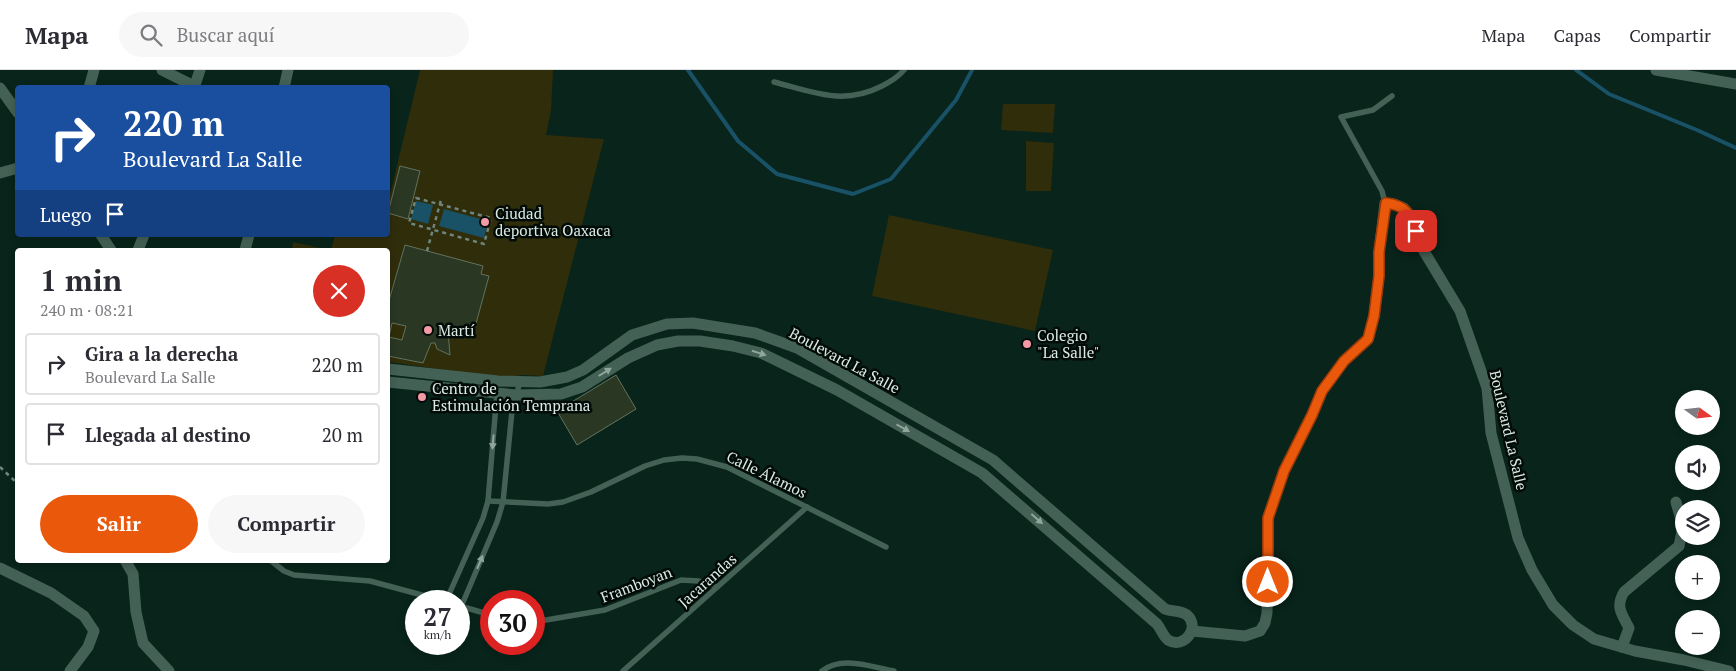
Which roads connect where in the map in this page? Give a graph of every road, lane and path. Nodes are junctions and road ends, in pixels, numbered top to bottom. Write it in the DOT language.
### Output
graph roads {
  1 [pos="94,70"];
  2 [pos="162,70"];
  3 [pos="200,70"];
  4 [pos="288,70"];
  5 [pos="904,70"];
  6 [pos="1656,70"];
  7 [pos="774,82"];
  8 [pos="1736,84"];
  9 [pos="90,85"];
  10 [pos="190,85"];
  11 [pos="195,85"];
  12 [pos="285,85"];
  13 [pos="0,88"];
  14 [pos="1392,96"];
  15 [pos="15,109"];
  16 [pos="15,169"];
  17 [pos="0,173"];
  18 [pos="441,200"];
  19 [pos="1386,203"];
  20 [pos="440,204"];
  21 [pos="432,230"];
  22 [pos="102,237"];
  23 [pos="111,248"];
  24 [pos="427,251"];
  25 [pos="390,369"];
  26 [pos="498,381"];
  27 [pos="390,382"];
  28 [pos="520,382"];
  29 [pos="497,394"];
  30 [pos="516,395"];
  31 [pos="0,467"];
  32 [pos="15,481"];
  33 [pos="488,501"];
  34 [pos="503,502"];
  35 [pos="807,507"];
  36 [pos="1679,545"];
  37 [pos="886,547"];
  38 [pos="127,563"];
  39 [pos="274,563"];
  40 [pos="0,568"];
  41 [pos="717,587"];
  42 [pos="405,590"];
  43 [pos="450,590"];
  44 [pos="467,590"];
  45 [pos="545,620"];
  46 [pos="1192,631"];
  47 [pos="1622,647"];
  48 [pos="70,671"];
  49 [pos="168,671"];
  50 [pos="623,671"];
  51 [pos="822,671"];
  52 [pos="894,671"];
  53 [pos="1729,671"];
  1 -- 9 [label="street"];
  2 -- 10 [label="street"];
  3 -- 11 [label="street"];
  4 -- 12 [label="street"];
  5 -- 7 [label="lane"];
  6 -- 8 [label="street"];
  13 -- 15 [label="street"];
  14 -- 19 [label="lane"];
  16 -- 17 [label="street"];
  18 -- 20 [label="path"];
  19 -- 46 [label="street"];
  19 -- 47 [label="street, Boulevard La Salle"];
  20 -- 21 [label="path"];
  20 -- 21 [label="path"];
  20 -- 21 [label="path"];
  21 -- 24 [label="path"];
  22 -- 23 [label="street"];
  25 -- 26 [label="street, Boulevard La Salle"];
  26 -- 28 [label="street, Boulevard La Salle"];
  26 -- 29 [label="lane"];
  27 -- 29 [label="street, Boulevard La Salle"];
  28 -- 30 [label="lane"];
  28 -- 46 [label="street, Boulevard La Salle"];
  29 -- 30 [label="street, Boulevard La Salle"];
  29 -- 33 [label="lane, one-way"];
  30 -- 34 [label="lane"];
  30 -- 46 [label="street, Boulevard La Salle, one-way"];
  31 -- 32 [label="path"];
  33 -- 34 [label="lane, Calle Álamos"];
  33 -- 43 [label="lane"];
  34 -- 35 [label="lane, Calle Álamos"];
  44 -- 34 [label="lane, one-way"];
  35 -- 37 [label="lane, Calle Álamos"];
  35 -- 41 [label="lane, Jacarandas"];
  36 -- 47 [label="street"];
  38 -- 49 [label="street"];
  39 -- 42 [label="lane"];
  40 -- 48 [label="street"];
  41 -- 45 [label="lane, Framboyan"];
  41 -- 50 [label="lane, Jacarandas"];
  47 -- 53 [label="street, Boulevard La Salle"];
  51 -- 52 [label="lane"];
}
